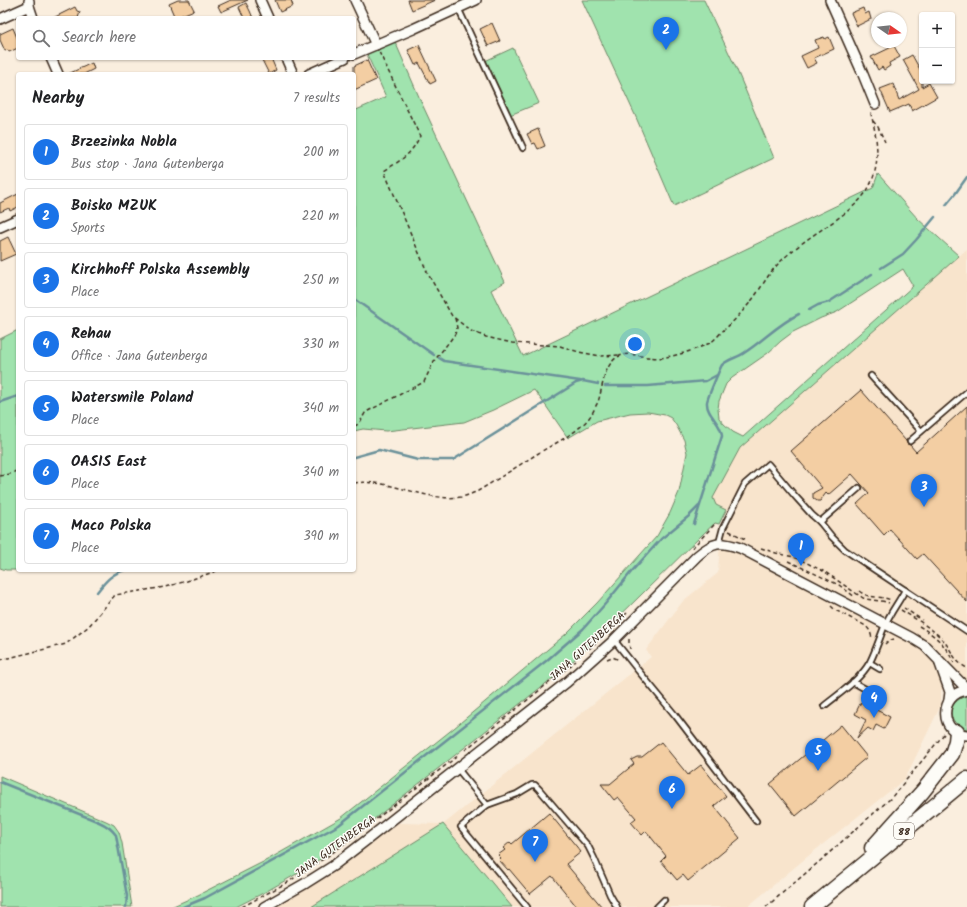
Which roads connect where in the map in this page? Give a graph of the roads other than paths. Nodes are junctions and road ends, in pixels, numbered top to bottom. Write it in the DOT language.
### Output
graph roads {
  1 [pos="260,0"];
  2 [pos="355,0"];
  3 [pos="476,0"];
  4 [pos="830,0"];
  5 [pos="29,3"];
  6 [pos="458,8"];
  7 [pos="32,16"];
  8 [pos="267,16"];
  9 [pos="0,19"];
  10 [pos="376,45"];
  11 [pos="356,53"];
  12 [pos="52,60"];
  13 [pos="287,60"];
  14 [pos="340,60"];
  15 [pos="57,72"];
  16 [pos="292,72"];
  17 [pos="314,72"];
  18 [pos="875,104"];
  19 [pos="523,148"];
  20 [pos="16,220"];
  21 [pos="0,227"];
  22 [pos="871,376"];
  23 [pos="967,392"];
  24 [pos="921,432"];
  25 [pos="910,441"];
  26 [pos="859,488"];
  27 [pos="820,522"];
  28 [pos="719,543"];
  29 [pos="905,590"];
  30 [pos="886,624"];
  31 [pos="967,631"];
  32 [pos="614,640"];
  33 [pos="938,659"];
  34 [pos="870,663"];
  35 [pos="880,669"];
  36 [pos="853,682"];
  37 [pos="967,689"];
  38 [pos="869,691"];
  39 [pos="949,700"];
  40 [pos="824,706"];
  41 [pos="958,731"];
  42 [pos="457,768"];
  43 [pos="967,779"];
  44 [pos="487,805"];
  45 [pos="756,821"];
  46 [pos="840,884"];
  47 [pos="664,900"];
  48 [pos="274,905"];
  49 [pos="264,907"];
  50 [pos="527,907"];
  51 [pos="617,907"];
  52 [pos="656,907"];
  53 [pos="812,907"];
  1 -- 8 [label="street"];
  2 -- 10 [label="street"];
  3 -- 6 [label="street"];
  4 -- 18 [label="street"];
  5 -- 7 [label="street"];
  5 -- 9 [label="street"];
  6 -- 10 [label="street"];
  6 -- 19 [label="lane"];
  10 -- 11 [label="street"];
  12 -- 15 [label="street"];
  13 -- 16 [label="street"];
  14 -- 17 [label="street"];
  20 -- 21 [label="street"];
  22 -- 24 [label="lane"];
  23 -- 24 [label="lane"];
  24 -- 25 [label="lane"];
  26 -- 27 [label="lane"];
  27 -- 28 [label="lane"];
  27 -- 29 [label="lane"];
  28 -- 30 [label="street"];
  28 -- 32 [label="street, JANA GUTENBERGA"];
  29 -- 30 [label="lane"];
  29 -- 31 [label="lane"];
  30 -- 33 [label="street"];
  30 -- 34 [label="lane"];
  32 -- 42 [label="street, JANA GUTENBERGA"];
  32 -- 45 [label="lane"];
  33 -- 37 [label="street"];
  33 -- 39 [label="street"];
  34 -- 35 [label="lane"];
  34 -- 36 [label="lane"];
  36 -- 38 [label="lane"];
  36 -- 40 [label="lane"];
  37 -- 39 [label="street"];
  39 -- 41 [label="street"];
  41 -- 46 [label="main road"];
  42 -- 44 [label="lane"];
  42 -- 48 [label="street, JANA GUTENBERGA"];
  43 -- 46 [label="main road, 88"];
  44 -- 50 [label="lane"];
  44 -- 51 [label="lane"];
  46 -- 53 [label="main road, 88"];
  47 -- 52 [label="lane"];
  48 -- 49 [label="street, JANA GUTENBERGA"];
}
